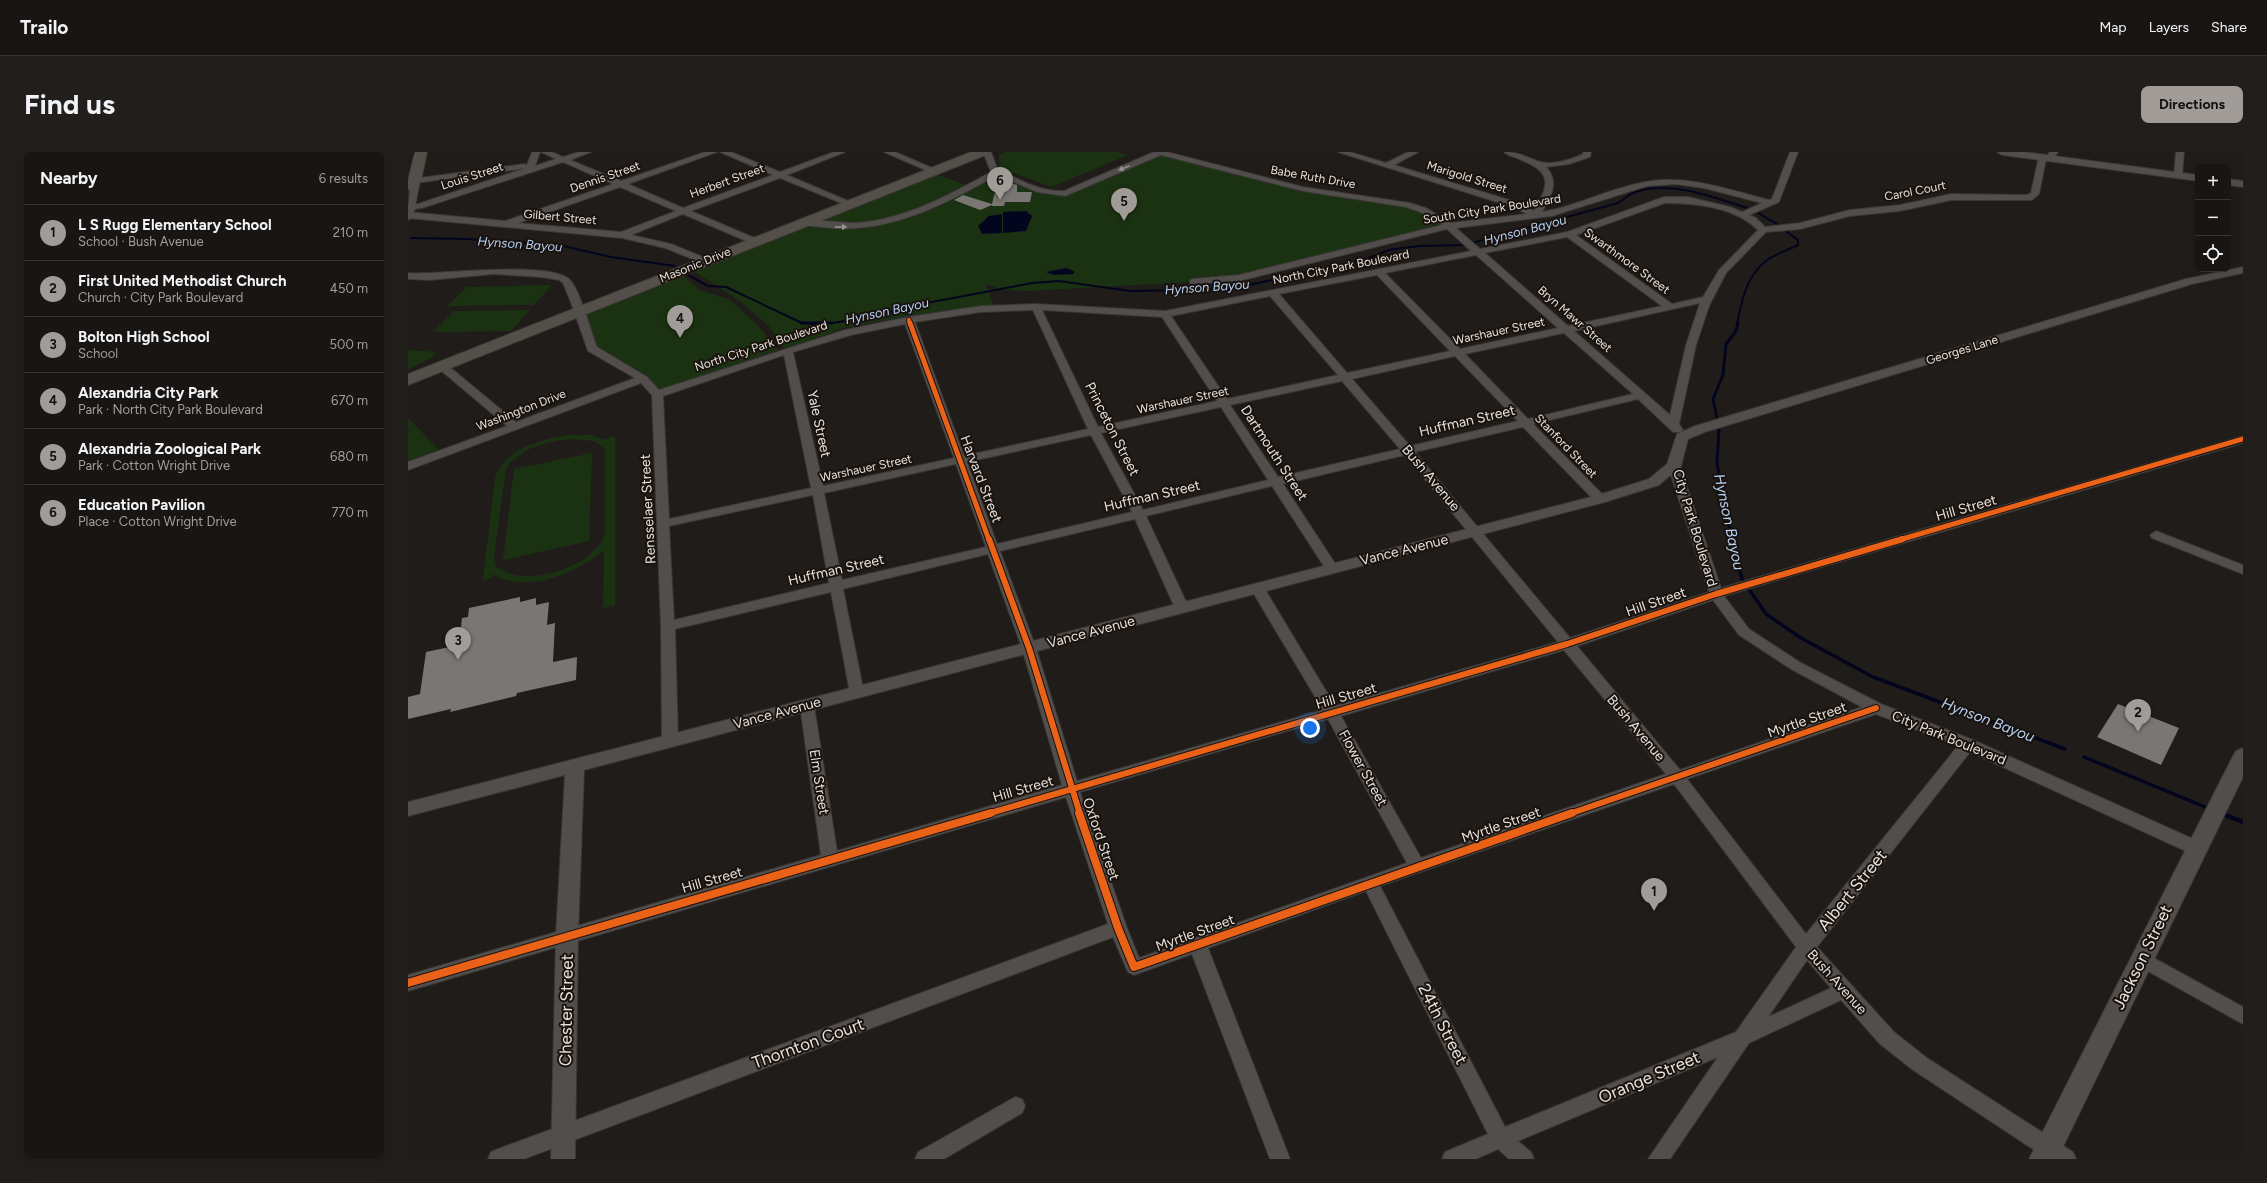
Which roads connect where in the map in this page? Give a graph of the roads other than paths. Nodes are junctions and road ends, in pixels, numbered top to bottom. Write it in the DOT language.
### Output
graph roads {
  1 [pos="421,152"];
  2 [pos="536,152"];
  3 [pos="546,152"];
  4 [pos="587,152"];
  5 [pos="713,152"];
  6 [pos="724,152"];
  7 [pos="841,152"];
  8 [pos="888,152"];
  9 [pos="982,152"];
  10 [pos="987,152"];
  11 [pos="1159,152"];
  12 [pos="1342,152"];
  13 [pos="1414,152"];
  14 [pos="1508,152"];
  15 [pos="1587,152"];
  16 [pos="1794,152"];
  17 [pos="2002,152"];
  18 [pos="2180,152"];
  19 [pos="2048,156"];
  20 [pos="564,160"];
  21 [pos="1538,164"];
  22 [pos="1559,164"];
  23 [pos="1388,165"];
  24 [pos="531,168"];
  25 [pos="933,170"];
  26 [pos="997,172"];
  27 [pos="1546,173"];
  28 [pos="780,174"];
  29 [pos="2178,176"];
  30 [pos="2195,178"];
  31 [pos="2231,182"];
  32 [pos="411,183"];
  33 [pos="622,184"];
  34 [pos="2243,184"];
  35 [pos="849,203"];
  36 [pos="1770,204"];
  37 [pos="408,211"];
  38 [pos="682,211"];
  39 [pos="1743,215"];
  40 [pos="1536,216"];
  41 [pos="803,222"];
  42 [pos="504,224"];
  43 [pos="1449,226"];
  44 [pos="1763,230"];
  45 [pos="1569,234"];
  46 [pos="622,236"];
  47 [pos="1460,237"];
  48 [pos="754,241"];
  49 [pos="1477,250"];
  50 [pos="705,261"];
  51 [pos="2243,270"];
  52 [pos="1379,272"];
  53 [pos="408,276"];
  54 [pos="1193,282"];
  55 [pos="1273,294"];
  56 [pos="1707,300"];
  57 [pos="1036,307"];
  58 [pos="1670,308"];
  59 [pos="578,311"];
  60 [pos="1165,314"];
  61 [pos="909,320"];
  62 [pos="1568,330"];
  63 [pos="788,350"];
  64 [pos="1458,353"];
  65 [pos="442,366"];
  66 [pos="1346,378"];
  67 [pos="643,379"];
  68 [pos="408,380"];
  69 [pos="657,394"];
  70 [pos="1642,395"];
  71 [pos="1224,404"];
  72 [pos="1526,423"];
  73 [pos="1673,424"];
  74 [pos="514,426"];
  75 [pos="1094,432"];
  76 [pos="1682,437"];
  77 [pos="2243,439"];
  78 [pos="1408,451"];
  79 [pos="961,461"];
  80 [pos="408,466"];
  81 [pos="1674,466"];
  82 [pos="1276,482"];
  83 [pos="818,491"];
  84 [pos="1600,500"];
  85 [pos="1139,514"];
  86 [pos="664,524"];
  87 [pos="1476,532"];
  88 [pos="2156,535"];
  89 [pos="994,548"];
  90 [pos="1332,568"];
  91 [pos="2243,570"];
  92 [pos="836,586"];
  93 [pos="1258,589"];
  94 [pos="1716,594"];
  95 [pos="1182,608"];
  96 [pos="668,626"];
  97 [pos="1567,644"];
  98 [pos="1029,648"];
  99 [pos="857,692"];
  100 [pos="807,706"];
  101 [pos="1876,708"];
  102 [pos="1332,713"];
  103 [pos="670,741"];
  104 [pos="1968,744"];
  105 [pos="2243,756"];
  106 [pos="575,765"];
  107 [pos="1678,778"];
  108 [pos="1071,788"];
  109 [pos="408,809"];
  110 [pos="2196,848"];
  111 [pos="830,858"];
  112 [pos="1417,866"];
  113 [pos="1370,883"];
  114 [pos="1118,928"];
  115 [pos="567,935"];
  116 [pos="1198,946"];
  117 [pos="1806,947"];
  118 [pos="2141,959"];
  119 [pos="1134,967"];
  120 [pos="408,983"];
  121 [pos="1844,990"];
  122 [pos="2243,1016"];
  123 [pos="1744,1037"];
  124 [pos="1015,1106"];
  125 [pos="564,1133"];
  126 [pos="1501,1139"];
  127 [pos="2052,1155"];
  128 [pos="498,1159"];
  129 [pos="563,1159"];
  130 [pos="925,1159"];
  131 [pos="1280,1159"];
  132 [pos="1452,1159"];
  133 [pos="1524,1159"];
  134 [pos="1658,1159"];
  1 -- 32 [label="main road"];
  2 -- 24 [label="street"];
  3 -- 20 [label="street"];
  4 -- 20 [label="street, Louis Street"];
  5 -- 33 [label="street, Dennis Street"];
  6 -- 28 [label="street"];
  7 -- 28 [label="street, Herbert Street"];
  8 -- 25 [label="street"];
  9 -- 25 [label="main road, Masonic Drive"];
  10 -- 26 [label="street"];
  11 -- 26 [label="street, one-way"];
  11 -- 43 [label="street, Babe Ruth Drive"];
  12 -- 23 [label="street, Marigold Street"];
  13 -- 23 [label="street"];
  14 -- 21 [label="street"];
  15 -- 22 [label="street"];
  16 -- 36 [label="street"];
  17 -- 19 [label="street"];
  18 -- 29 [label="street"];
  19 -- 29 [label="street"];
  19 -- 44 [label="street, Carol Court"];
  20 -- 24 [label="street, Louis Street"];
  20 -- 33 [label="street"];
  21 -- 22 [label="street"];
  21 -- 27 [label="street"];
  22 -- 27 [label="street"];
  23 -- 40 [label="street, Marigold Street"];
  24 -- 32 [label="street"];
  24 -- 37 [label="street, Louis Street"];
  25 -- 35 [label="main road, Masonic Drive"];
  41 -- 26 [label="street, one-way"];
  27 -- 40 [label="street"];
  28 -- 35 [label="street"];
  28 -- 38 [label="street, Herbert Street"];
  29 -- 30 [label="street"];
  31 -- 34 [label="street"];
  32 -- 37 [label="street"];
  33 -- 38 [label="street"];
  33 -- 42 [label="street, Dennis Street"];
  35 -- 41 [label="main road, Masonic Drive"];
  36 -- 39 [label="street"];
  36 -- 40 [label="street, South City Park Boulevard"];
  37 -- 42 [label="street, Gilbert Street"];
  38 -- 46 [label="street, Herbert Street"];
  38 -- 48 [label="street"];
  39 -- 44 [label="street, North City Park Boulevard"];
  39 -- 45 [label="street, North City Park Boulevard"];
  40 -- 43 [label="street, South City Park Boulevard"];
  41 -- 48 [label="main road, Masonic Drive"];
  42 -- 46 [label="street, Gilbert Street"];
  43 -- 47 [label="street, Babe Ruth Drive"];
  43 -- 54 [label="street, South City Park Boulevard"];
  44 -- 56 [label="street"];
  45 -- 49 [label="street, North City Park Boulevard"];
  45 -- 58 [label="street, Swarthmore Street"];
  46 -- 50 [label="street, Gilbert Street"];
  47 -- 49 [label="street, Bryn Mawr Street"];
  48 -- 50 [label="main road, Masonic Drive"];
  49 -- 52 [label="street, North City Park Boulevard"];
  49 -- 62 [label="street, Bryn Mawr Street"];
  50 -- 59 [label="main road, Masonic Drive"];
  51 -- 76 [label="street, Georges Lane"];
  52 -- 55 [label="street, North City Park Boulevard"];
  52 -- 64 [label="street, Stanford Street"];
  53 -- 59 [label="street"];
  55 -- 60 [label="street, North City Park Boulevard"];
  55 -- 66 [label="street, Bush Avenue"];
  56 -- 58 [label="street, Warshauer Street"];
  56 -- 73 [label="street"];
  57 -- 60 [label="street, North City Park Boulevard"];
  57 -- 61 [label="street, North City Park Boulevard"];
  57 -- 75 [label="street, Princeton Street"];
  58 -- 62 [label="street, Warshauer Street"];
  59 -- 65 [label="main road, Masonic Drive"];
  59 -- 67 [label="street"];
  60 -- 71 [label="street, Dartmouth Street"];
  61 -- 63 [label="street, North City Park Boulevard"];
  61 -- 79 [label="street, Harvard Street"];
  62 -- 64 [label="street, Warshauer Street"];
  62 -- 70 [label="street, Bryn Mawr Street"];
  63 -- 69 [label="street, North City Park Boulevard"];
  63 -- 83 [label="street, Yale Street"];
  64 -- 66 [label="street, Warshauer Street"];
  64 -- 72 [label="street, Stanford Street"];
  65 -- 68 [label="main road, Masonic Drive"];
  65 -- 74 [label="street"];
  66 -- 71 [label="street, Warshauer Street"];
  66 -- 78 [label="street, Bush Avenue"];
  67 -- 69 [label="street"];
  67 -- 74 [label="street, Washington Drive"];
  69 -- 86 [label="street, Rensselaer Street"];
  70 -- 72 [label="street, Huffman Street"];
  70 -- 73 [label="street, Bryn Mawr Street"];
  71 -- 75 [label="street, Warshauer Street"];
  71 -- 82 [label="street, Dartmouth Street"];
  72 -- 78 [label="street, Huffman Street"];
  72 -- 84 [label="street, Stanford Street"];
  73 -- 76 [label="street"];
  74 -- 80 [label="street, Washington Drive"];
  75 -- 79 [label="street, Warshauer Street"];
  75 -- 85 [label="street, Princeton Street"];
  76 -- 81 [label="street, City Park Boulevard"];
  77 -- 94 [label="street, Hill Street"];
  78 -- 82 [label="street, Huffman Street"];
  78 -- 87 [label="street, Bush Avenue"];
  79 -- 83 [label="street, Warshauer Street"];
  79 -- 89 [label="street, Harvard Street"];
  81 -- 84 [label="street, Vance Avenue"];
  81 -- 94 [label="street, City Park Boulevard"];
  82 -- 85 [label="street, Huffman Street"];
  82 -- 90 [label="street, Dartmouth Street"];
  83 -- 86 [label="street, Warshauer Street"];
  83 -- 92 [label="street, Yale Street"];
  84 -- 87 [label="street, Vance Avenue"];
  85 -- 89 [label="street, Huffman Street"];
  85 -- 95 [label="street, Princeton Street"];
  86 -- 96 [label="street, Rensselaer Street"];
  87 -- 90 [label="street, Vance Avenue"];
  87 -- 97 [label="street, Bush Avenue"];
  88 -- 91 [label="street"];
  89 -- 92 [label="street, Huffman Street"];
  89 -- 98 [label="street, Harvard Street"];
  90 -- 93 [label="street, Vance Avenue"];
  92 -- 96 [label="street, Huffman Street"];
  92 -- 99 [label="street, Yale Street"];
  93 -- 95 [label="street, Vance Avenue"];
  93 -- 102 [label="street, Flower Street"];
  94 -- 97 [label="street, Hill Street"];
  94 -- 101 [label="street, City Park Boulevard"];
  95 -- 98 [label="street, Vance Avenue"];
  96 -- 103 [label="street, Rensselaer Street"];
  97 -- 102 [label="street, Hill Street"];
  97 -- 107 [label="street, Bush Avenue"];
  98 -- 99 [label="street, Vance Avenue"];
  98 -- 108 [label="street, Oxford Street"];
  99 -- 100 [label="street, Vance Avenue"];
  100 -- 103 [label="street, Vance Avenue"];
  100 -- 111 [label="street, Elm Street"];
  101 -- 104 [label="street, City Park Boulevard"];
  101 -- 107 [label="street, Myrtle Street"];
  102 -- 108 [label="street, Hill Street"];
  102 -- 112 [label="street, Flower Street"];
  103 -- 106 [label="street, Vance Avenue"];
  104 -- 110 [label="street, City Park Boulevard"];
  104 -- 117 [label="street, Albert Street"];
  105 -- 110 [label="main road, Jackson Street"];
  106 -- 109 [label="street, Vance Avenue"];
  106 -- 115 [label="street, Chester Street"];
  107 -- 112 [label="street, Myrtle Street"];
  107 -- 117 [label="street, Bush Avenue"];
  108 -- 111 [label="street, Hill Street"];
  108 -- 114 [label="street, Oxford Street"];
  110 -- 118 [label="main road, Jackson Street"];
  111 -- 115 [label="street, Hill Street"];
  112 -- 113 [label="street, Myrtle Street"];
  113 -- 116 [label="street, Myrtle Street"];
  113 -- 126 [label="street, 24th Street"];
  114 -- 119 [label="street, Oxford Street"];
  114 -- 125 [label="street, Thornton Court"];
  115 -- 120 [label="street, Hill Street"];
  115 -- 125 [label="street, Chester Street"];
  116 -- 119 [label="street, Myrtle Street"];
  116 -- 131 [label="street"];
  117 -- 121 [label="street, Bush Avenue"];
  117 -- 123 [label="street, Albert Street"];
  118 -- 122 [label="street"];
  118 -- 127 [label="main road, Jackson Street"];
  121 -- 123 [label="street, Orange Street"];
  121 -- 127 [label="street, Bush Avenue"];
  123 -- 126 [label="street, Orange Street"];
  123 -- 134 [label="street, Albert Street"];
  124 -- 130 [label="street"];
  125 -- 128 [label="street, Thornton Court"];
  125 -- 129 [label="street, Chester Street"];
  126 -- 132 [label="street, Orange Street"];
  126 -- 133 [label="street, 24th Street"];
}
